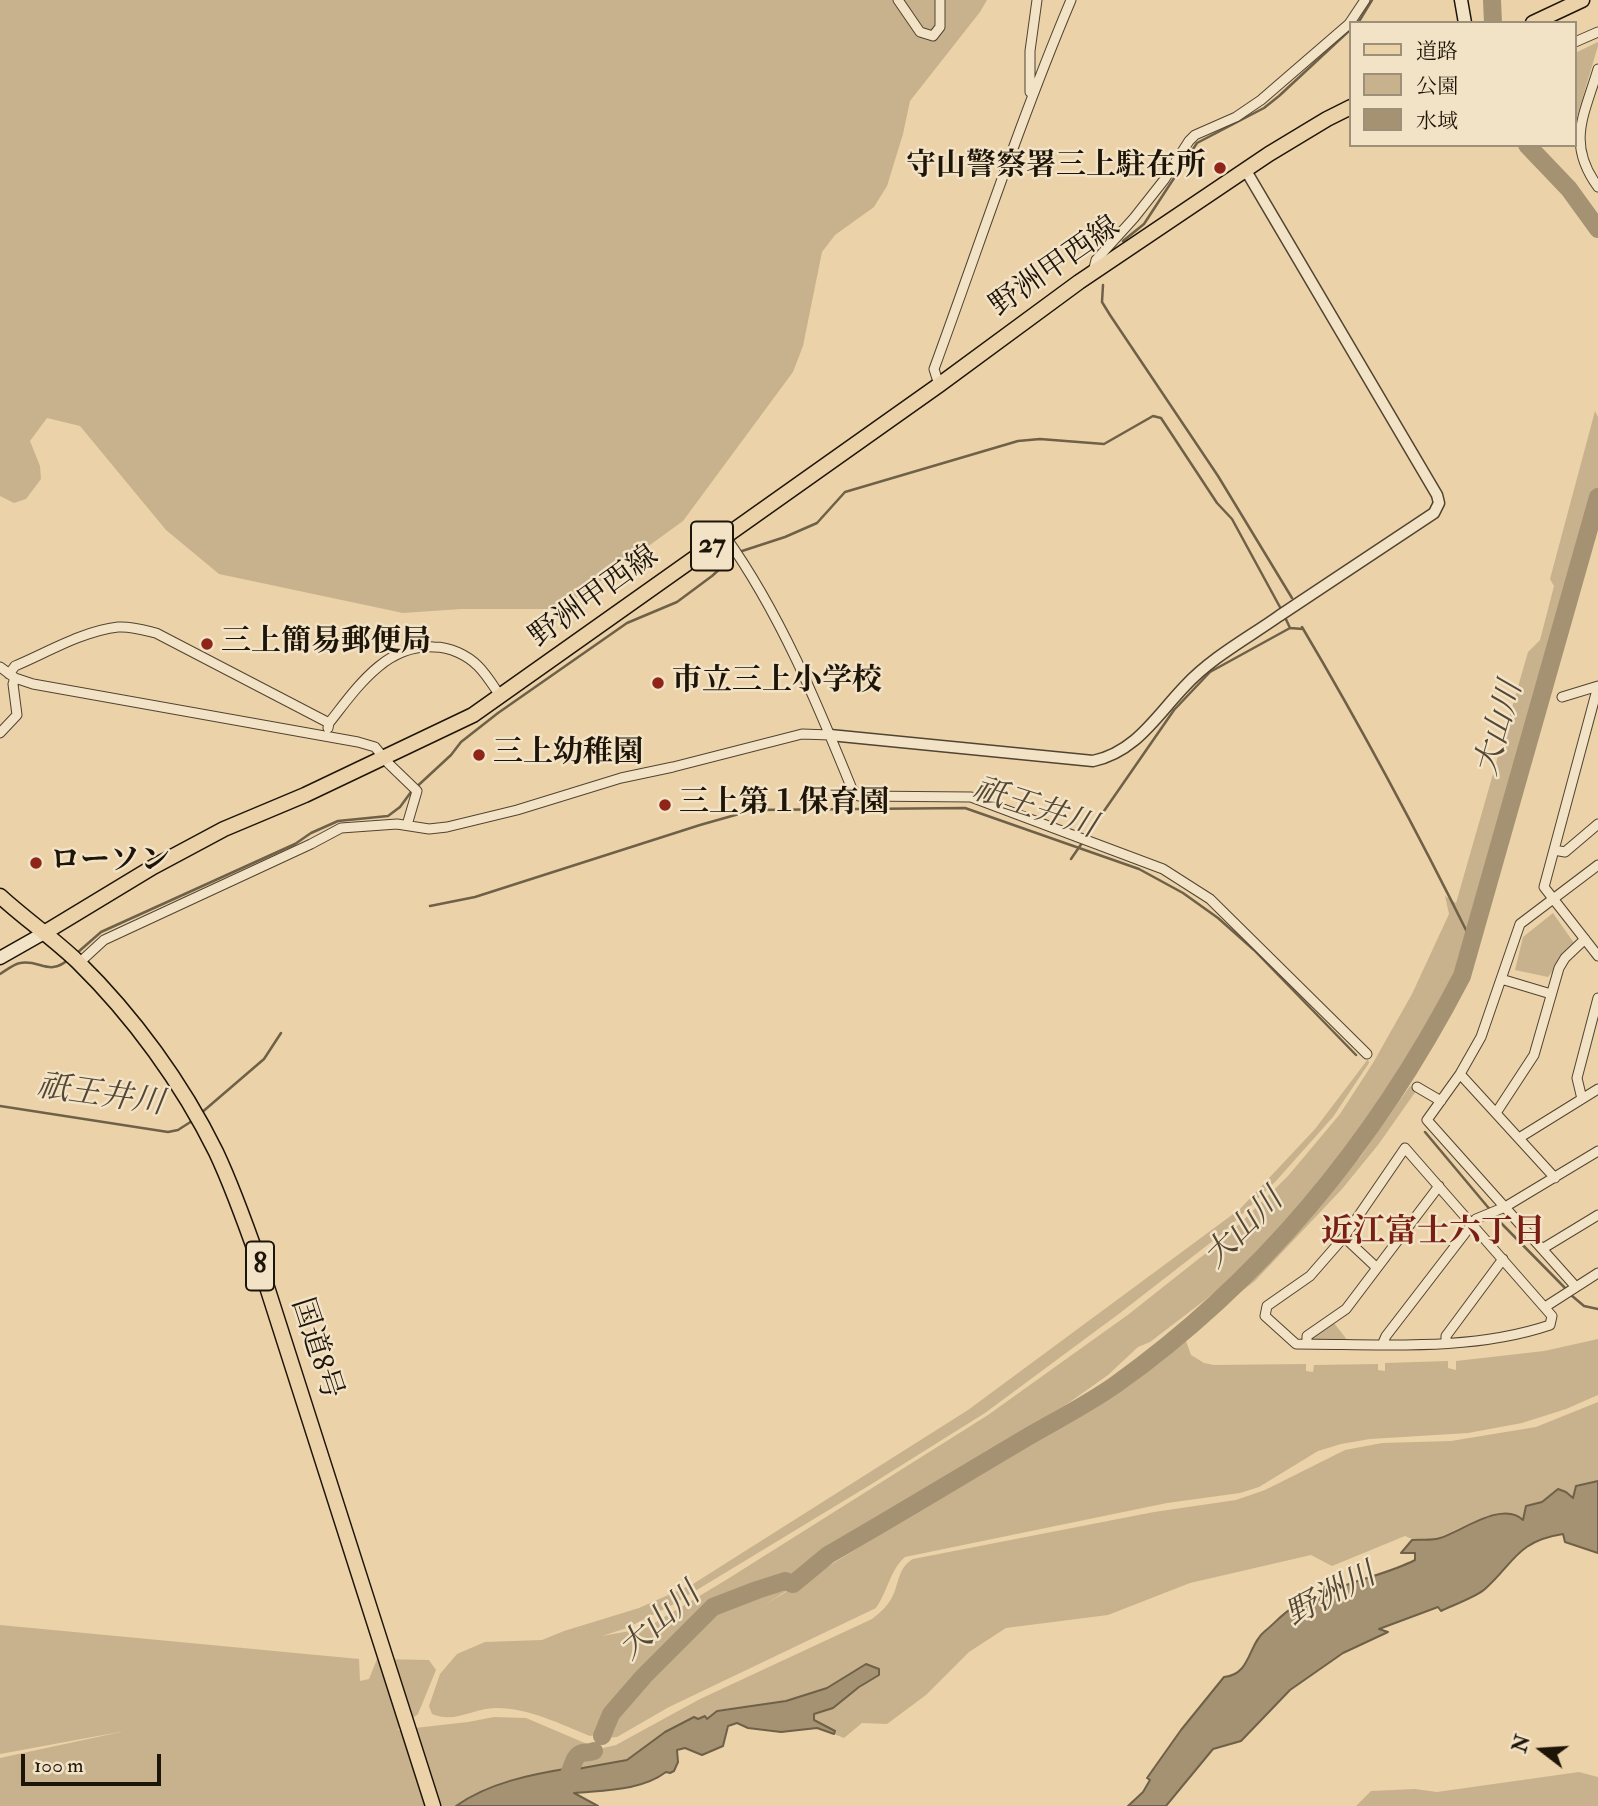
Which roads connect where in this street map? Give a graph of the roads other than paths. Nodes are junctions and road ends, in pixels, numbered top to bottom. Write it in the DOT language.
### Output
graph roads {
  1 [pos="898,0"];
  2 [pos="940,0"];
  3 [pos="1037,0"];
  4 [pos="1071,0"];
  5 [pos="1365,0"];
  6 [pos="1461,0"];
  7 [pos="1581,0"];
  8 [pos="1351,21"];
  9 [pos="1465,21"];
  10 [pos="1537,21"];
  11 [pos="1350,22"];
  12 [pos="1598,32"];
  13 [pos="1577,42"];
  14 [pos="1598,69"];
  15 [pos="1030,97"];
  16 [pos="1350,107"];
  17 [pos="1577,131"];
  18 [pos="1245,169"];
  19 [pos="1598,187"];
  20 [pos="1093,273"];
  21 [pos="939,385"];
  22 [pos="725,536"];
  23 [pos="0,667"];
  24 [pos="12,676"];
  25 [pos="1598,686"];
  26 [pos="501,697"];
  27 [pos="1562,698"];
  28 [pos="329,723"];
  29 [pos="0,733"];
  30 [pos="326,735"];
  31 [pos="830,735"];
  32 [pos="383,757"];
  33 [pos="1598,824"];
  34 [pos="407,825"];
  35 [pos="1554,850"];
  36 [pos="1596,869"];
  37 [pos="0,896"];
  38 [pos="1553,899"];
  39 [pos="44,933"];
  40 [pos="1586,940"];
  41 [pos="1598,956"];
  42 [pos="0,958"];
  43 [pos="79,963"];
  44 [pos="1501,979"];
  45 [pos="1551,994"];
  46 [pos="1598,998"];
  47 [pos="1367,1054"];
  48 [pos="1460,1074"];
  49 [pos="1417,1087"];
  50 [pos="1598,1089"];
  51 [pos="1582,1099"];
  52 [pos="1441,1101"];
  53 [pos="1496,1113"];
  54 [pos="1519,1138"];
  55 [pos="1598,1151"];
  56 [pos="1555,1178"];
  57 [pos="1439,1186"];
  58 [pos="1505,1207"];
  59 [pos="1598,1214"];
  60 [pos="1472,1224"];
  61 [pos="1343,1237"];
  62 [pos="1542,1249"];
  63 [pos="1503,1259"];
  64 [pos="1377,1268"];
  65 [pos="1598,1273"];
  66 [pos="1576,1287"];
  67 [pos="1545,1307"];
  68 [pos="1446,1343"];
  69 [pos="1307,1344"];
  70 [pos="1382,1345"];
  71 [pos="433,1806"];
  1 -- 2 [label="street"];
  3 -- 15 [label="street"];
  4 -- 15 [label="street"];
  5 -- 8 [label="street"];
  6 -- 9 [label="main road"];
  7 -- 10 [label="main road"];
  11 -- 20 [label="street"];
  12 -- 13 [label="street"];
  14 -- 17 [label="street"];
  15 -- 21 [label="street"];
  16 -- 18 [label="main road, 野洲甲西線 / 27"];
  17 -- 19 [label="street"];
  18 -- 20 [label="main road, 野洲甲西線 / 27"];
  18 -- 31 [label="street"];
  20 -- 21 [label="main road, 野洲甲西線 / 27"];
  21 -- 22 [label="main road, 野洲甲西線 / 27"];
  22 -- 26 [label="main road, 野洲甲西線 / 27"];
  22 -- 31 [label="street"];
  23 -- 24 [label="street"];
  24 -- 28 [label="street"];
  24 -- 29 [label="street"];
  24 -- 30 [label="street"];
  25 -- 27 [label="street"];
  25 -- 35 [label="street"];
  26 -- 28 [label="street"];
  26 -- 32 [label="main road, 野洲甲西線 / 27"];
  28 -- 30 [label="street"];
  30 -- 32 [label="street"];
  31 -- 34 [label="street"];
  31 -- 47 [label="street"];
  32 -- 34 [label="street"];
  32 -- 39 [label="main road, 野洲甲西線 / 27"];
  33 -- 35 [label="street"];
  34 -- 43 [label="street"];
  35 -- 38 [label="street"];
  36 -- 38 [label="street"];
  37 -- 39 [label="main road, 国道8号 / 8"];
  38 -- 40 [label="street"];
  38 -- 44 [label="street"];
  39 -- 42 [label="main road"];
  39 -- 43 [label="main road, 国道8号 / 8"];
  40 -- 41 [label="street"];
  40 -- 45 [label="street"];
  43 -- 71 [label="main road, 国道8号 / 8"];
  44 -- 45 [label="street"];
  44 -- 48 [label="street"];
  45 -- 53 [label="street"];
  46 -- 51 [label="street"];
  48 -- 52 [label="street"];
  48 -- 53 [label="street"];
  49 -- 52 [label="street"];
  50 -- 51 [label="street"];
  51 -- 54 [label="street"];
  52 -- 58 [label="street"];
  53 -- 54 [label="street"];
  54 -- 56 [label="street"];
  55 -- 56 [label="street"];
  56 -- 58 [label="street"];
  57 -- 60 [label="street"];
  57 -- 61 [label="street"];
  57 -- 64 [label="street"];
  58 -- 60 [label="street"];
  58 -- 62 [label="street"];
  59 -- 62 [label="street"];
  60 -- 63 [label="street"];
  60 -- 70 [label="street"];
  61 -- 64 [label="street"];
  61 -- 69 [label="street"];
  62 -- 66 [label="street"];
  63 -- 67 [label="street"];
  63 -- 68 [label="street"];
  64 -- 69 [label="street"];
  65 -- 66 [label="street"];
  66 -- 67 [label="street"];
  67 -- 68 [label="street"];
  68 -- 70 [label="street"];
  69 -- 70 [label="street"];
}
